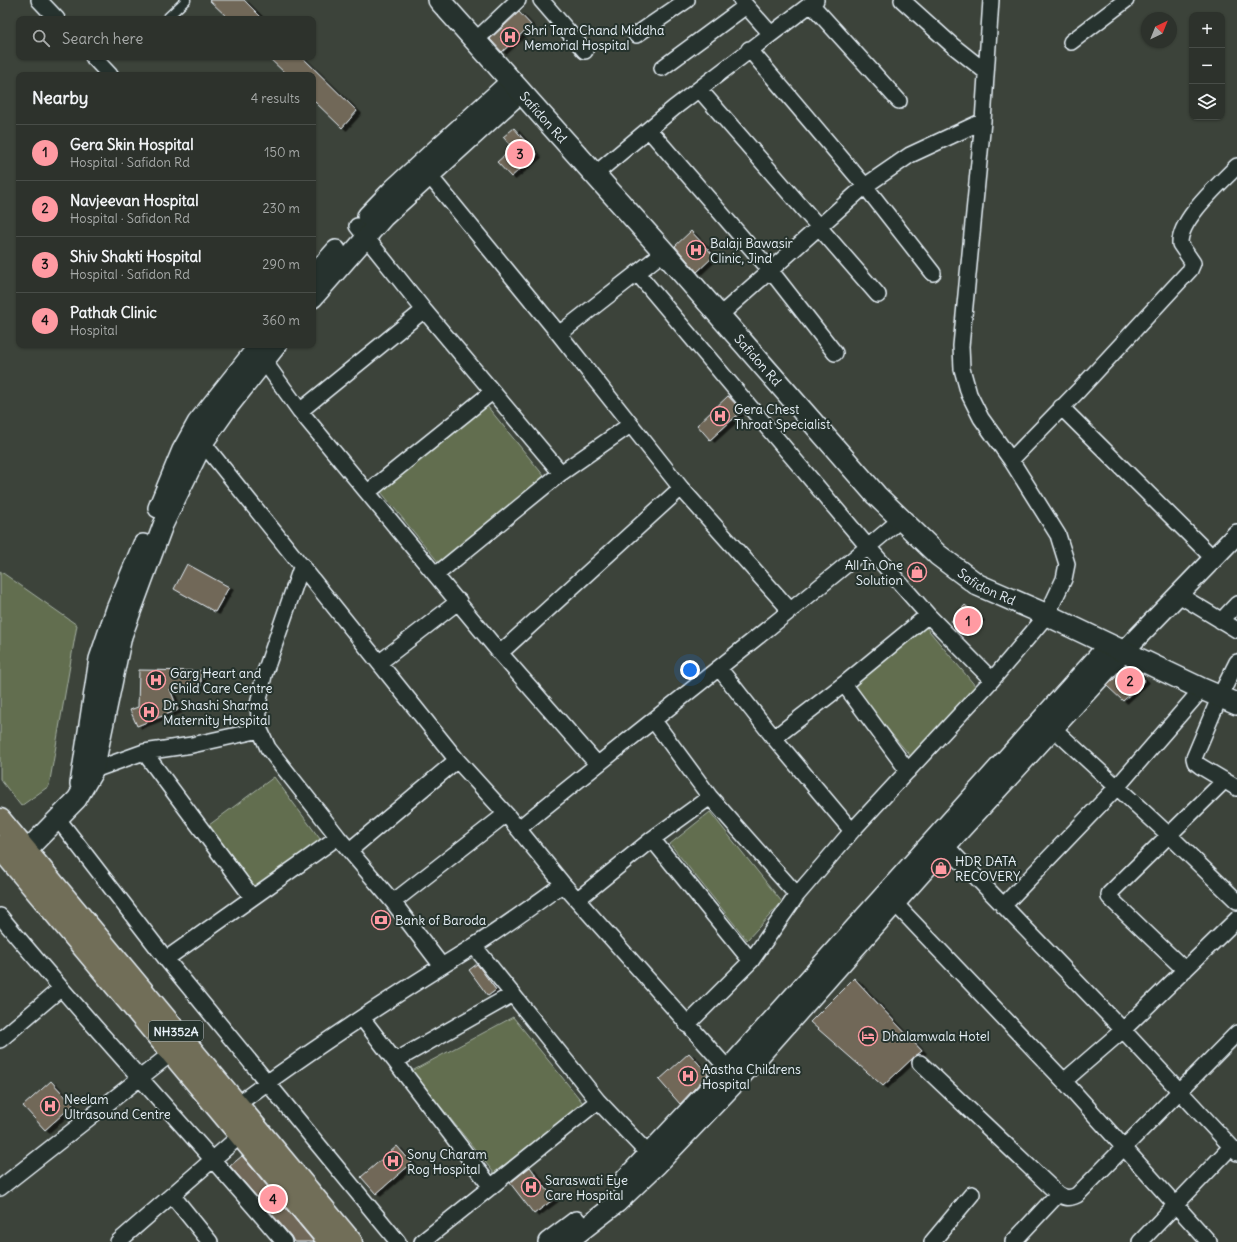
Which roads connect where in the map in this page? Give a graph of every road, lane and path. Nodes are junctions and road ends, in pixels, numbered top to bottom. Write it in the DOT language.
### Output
graph roads {
  1 [pos="39,0"];
  2 [pos="186,0"];
  3 [pos="439,0"];
  4 [pos="518,0"];
  5 [pos="541,0"];
  6 [pos="687,0"];
  7 [pos="902,0"];
  8 [pos="992,0"];
  9 [pos="1126,0"];
  10 [pos="813,2"];
  11 [pos="743,3"];
  12 [pos="54,16"];
  13 [pos="169,16"];
  14 [pos="771,34"];
  15 [pos="636,35"];
  16 [pos="475,41"];
  17 [pos="1071,42"];
  18 [pos="749,49"];
  19 [pos="585,51"];
  20 [pos="96,60"];
  21 [pos="662,68"];
  22 [pos="107,72"];
  23 [pos="986,72"];
  24 [pos="516,87"];
  25 [pos="699,89"];
  26 [pos="899,101"];
  27 [pos="983,121"];
  28 [pos="649,130"];
  29 [pos="1237,166"];
  30 [pos="594,175"];
  31 [pos="429,176"];
  32 [pos="865,186"];
  33 [pos="821,227"];
  34 [pos="361,231"];
  35 [pos="664,252"];
  36 [pos="771,271"];
  37 [pos="933,273"];
  38 [pos="638,274"];
  39 [pos="316,287"];
  40 [pos="878,296"];
  41 [pos="424,310"];
  42 [pos="718,316"];
  43 [pos="559,334"];
  44 [pos="271,348"];
  45 [pos="261,353"];
  46 [pos="836,353"];
  47 [pos="492,392"];
  48 [pos="1061,408"];
  49 [pos="300,411"];
  50 [pos="630,424"];
  51 [pos="197,438"];
  52 [pos="1011,460"];
  53 [pos="561,473"];
  54 [pos="681,488"];
  55 [pos="368,492"];
  56 [pos="900,520"];
  57 [pos="1237,534"];
  58 [pos="868,547"];
  59 [pos="1214,559"];
  60 [pos="302,565"];
  61 [pos="436,574"];
  62 [pos="1179,595"];
  63 [pos="459,601"];
  64 [pos="1237,604"];
  65 [pos="790,610"];
  66 [pos="1047,614"];
  67 [pos="928,615"];
  68 [pos="1221,621"];
  69 [pos="1237,630"];
  70 [pos="1117,648"];
  71 [pos="500,652"];
  72 [pos="380,662"];
  73 [pos="1237,662"];
  74 [pos="719,668"];
  75 [pos="992,680"];
  76 [pos="844,684"];
  77 [pos="1220,697"];
  78 [pos="654,721"];
  79 [pos="1054,729"];
  80 [pos="260,730"];
  81 [pos="774,738"];
  82 [pos="144,752"];
  83 [pos="457,760"];
  84 [pos="597,764"];
  85 [pos="94,770"];
  86 [pos="908,771"];
  87 [pos="1230,785"];
  88 [pos="1117,787"];
  89 [pos="710,797"];
  90 [pos="78,799"];
  91 [pos="506,814"];
  92 [pos="58,819"];
  93 [pos="0,820"];
  94 [pos="518,829"];
  95 [pos="852,831"];
  96 [pos="1170,836"];
  97 [pos="338,837"];
  98 [pos="652,839"];
  99 [pos="946,846"];
  100 [pos="350,850"];
  101 [pos="12,853"];
  102 [pos="563,884"];
  103 [pos="797,895"];
  104 [pos="252,897"];
  105 [pos="890,898"];
  106 [pos="578,899"];
  107 [pos="1237,901"];
  108 [pos="393,902"];
  109 [pos="1002,906"];
  110 [pos="0,916"];
  111 [pos="1237,919"];
  112 [pos="474,946"];
  113 [pos="166,959"];
  114 [pos="751,961"];
  115 [pos="441,965"];
  116 [pos="1184,970"];
  117 [pos="60,990"];
  118 [pos="512,994"];
  119 [pos="362,1018"];
  120 [pos="687,1024"];
  121 [pos="1123,1030"];
  122 [pos="0,1040"];
  123 [pos="1234,1042"];
  124 [pos="173,1052"];
  125 [pos="395,1061"];
  126 [pos="920,1063"];
  127 [pos="733,1074"];
  128 [pos="140,1076"];
  129 [pos="1064,1081"];
  130 [pos="268,1082"];
  131 [pos="1179,1093"];
  132 [pos="598,1101"];
  133 [pos="231,1110"];
  134 [pos="241,1135"];
  135 [pos="1125,1148"];
  136 [pos="1234,1150"];
  137 [pos="214,1159"];
  138 [pos="653,1159"];
  139 [pos="491,1187"];
  140 [pos="0,1188"];
  141 [pos="972,1194"];
  142 [pos="1058,1194"];
  143 [pos="172,1195"];
  144 [pos="1175,1204"];
  145 [pos="126,1240"];
  146 [pos="327,1241"];
  147 [pos="210,1242"];
  148 [pos="284,1242"];
  149 [pos="351,1242"];
  150 [pos="398,1242"];
  151 [pos="422,1242"];
  152 [pos="548,1242"];
  153 [pos="567,1242"];
  154 [pos="932,1242"];
  155 [pos="1013,1242"];
  156 [pos="1140,1242"];
  157 [pos="1209,1242"];
  1 -- 12 [label="street"];
  2 -- 13 [label="lane"];
  3 -- 16 [label="main road, Safidon Rd"];
  4 -- 16 [label="street"];
  5 -- 19 [label="street"];
  6 -- 15 [label="street"];
  7 -- 23 [label="street"];
  8 -- 23 [label="street"];
  9 -- 17 [label="street"];
  10 -- 14 [label="street"];
  10 -- 26 [label="street"];
  11 -- 14 [label="street"];
  11 -- 21 [label="street"];
  14 -- 18 [label="street"];
  16 -- 24 [label="main road, Safidon Rd"];
  18 -- 25 [label="street"];
  18 -- 32 [label="street"];
  20 -- 22 [label="street"];
  23 -- 27 [label="street"];
  24 -- 30 [label="main road, Safidon Rd"];
  24 -- 31 [label="street"];
  24 -- 34 [label="street"];
  25 -- 28 [label="street"];
  25 -- 33 [label="street"];
  27 -- 32 [label="street"];
  27 -- 52 [label="street"];
  28 -- 30 [label="street"];
  28 -- 36 [label="street"];
  29 -- 48 [label="street"];
  30 -- 35 [label="main road, Safidon Rd"];
  31 -- 34 [label="street"];
  31 -- 43 [label="street"];
  32 -- 33 [label="street"];
  32 -- 37 [label="street"];
  33 -- 36 [label="street"];
  33 -- 40 [label="street"];
  34 -- 39 [label="street"];
  34 -- 41 [label="street"];
  35 -- 38 [label="street"];
  35 -- 42 [label="main road, Safidon Rd"];
  36 -- 42 [label="street"];
  36 -- 46 [label="street"];
  38 -- 43 [label="street"];
  38 -- 58 [label="street"];
  41 -- 47 [label="street"];
  41 -- 49 [label="street"];
  42 -- 56 [label="main road, Safidon Rd"];
  43 -- 50 [label="street"];
  44 -- 45 [label="street"];
  45 -- 49 [label="street"];
  45 -- 51 [label="street"];
  47 -- 53 [label="street"];
  47 -- 55 [label="street"];
  48 -- 52 [label="street"];
  48 -- 59 [label="street"];
  49 -- 55 [label="street"];
  50 -- 53 [label="street"];
  50 -- 54 [label="street"];
  51 -- 60 [label="street"];
  51 -- 85 [label="street"];
  51 -- 90 [label="street"];
  52 -- 66 [label="street"];
  53 -- 61 [label="street"];
  54 -- 65 [label="street"];
  54 -- 71 [label="street"];
  55 -- 61 [label="street"];
  56 -- 58 [label="street"];
  56 -- 66 [label="main road, Safidon Rd"];
  57 -- 59 [label="street"];
  58 -- 65 [label="street"];
  58 -- 67 [label="street"];
  59 -- 62 [label="street"];
  60 -- 72 [label="street"];
  60 -- 80 [label="street"];
  61 -- 63 [label="street"];
  62 -- 68 [label="street"];
  62 -- 70 [label="street"];
  63 -- 71 [label="street"];
  63 -- 72 [label="street"];
  64 -- 68 [label="street"];
  65 -- 74 [label="street"];
  66 -- 70 [label="main road, Safidon Rd"];
  66 -- 75 [label="street"];
  67 -- 75 [label="street"];
  67 -- 76 [label="street"];
  68 -- 69 [label="street"];
  70 -- 77 [label="main road, Safidon Rd"];
  70 -- 79 [label="street"];
  70 -- 105 [label="street"];
  71 -- 84 [label="street"];
  72 -- 83 [label="street"];
  73 -- 77 [label="street"];
  74 -- 78 [label="street"];
  74 -- 81 [label="street"];
  75 -- 86 [label="street"];
  76 -- 81 [label="street"];
  76 -- 86 [label="street"];
  77 -- 87 [label="street"];
  77 -- 88 [label="street"];
  78 -- 84 [label="street"];
  78 -- 89 [label="street"];
  79 -- 88 [label="street"];
  79 -- 99 [label="street"];
  80 -- 82 [label="street"];
  80 -- 97 [label="street"];
  81 -- 95 [label="street"];
  82 -- 85 [label="street"];
  82 -- 104 [label="street"];
  83 -- 91 [label="street"];
  83 -- 100 [label="street"];
  84 -- 94 [label="street"];
  85 -- 90 [label="street"];
  86 -- 95 [label="street"];
  87 -- 96 [label="street"];
  88 -- 96 [label="street"];
  88 -- 109 [label="street"];
  89 -- 98 [label="street"];
  89 -- 103 [label="street"];
  90 -- 92 [label="street"];
  91 -- 94 [label="street"];
  91 -- 108 [label="street"];
  92 -- 101 [label="street"];
  92 -- 113 [label="street"];
  93 -- 101 [label="highway, NH352A"];
  94 -- 102 [label="street"];
  95 -- 103 [label="street"];
  96 -- 107 [label="street"];
  96 -- 116 [label="street"];
  97 -- 100 [label="street"];
  97 -- 104 [label="street"];
  98 -- 106 [label="street"];
  98 -- 114 [label="street"];
  99 -- 105 [label="street"];
  99 -- 109 [label="street"];
  100 -- 108 [label="street"];
  101 -- 124 [label="highway, NH352A"];
  101 -- 133 [label="highway, NH352A"];
  102 -- 106 [label="street"];
  102 -- 112 [label="street"];
  103 -- 114 [label="street"];
  104 -- 113 [label="street"];
  105 -- 127 [label="street"];
  105 -- 129 [label="street"];
  106 -- 120 [label="street"];
  108 -- 115 [label="street"];
  109 -- 121 [label="street"];
  110 -- 117 [label="street"];
  111 -- 116 [label="street"];
  112 -- 115 [label="street"];
  112 -- 118 [label="street"];
  113 -- 130 [label="street"];
  114 -- 120 [label="street"];
  115 -- 119 [label="street"];
  116 -- 121 [label="street"];
  117 -- 122 [label="street"];
  117 -- 128 [label="street"];
  118 -- 125 [label="street"];
  118 -- 132 [label="street"];
  119 -- 125 [label="street"];
  119 -- 130 [label="street"];
  120 -- 127 [label="street"];
  121 -- 129 [label="street"];
  121 -- 131 [label="street"];
  123 -- 131 [label="street"];
  124 -- 128 [label="street"];
  124 -- 133 [label="highway, NH352A"];
  125 -- 139 [label="street"];
  126 -- 142 [label="street"];
  127 -- 138 [label="street"];
  128 -- 137 [label="street"];
  128 -- 140 [label="street"];
  129 -- 135 [label="street"];
  130 -- 133 [label="street"];
  130 -- 150 [label="street"];
  131 -- 135 [label="street"];
  131 -- 136 [label="street"];
  132 -- 138 [label="street"];
  132 -- 139 [label="street"];
  133 -- 134 [label="highway, NH352A"];
  133 -- 149 [label="highway, NH352A"];
  134 -- 137 [label="street"];
  134 -- 146 [label="highway, NH352A"];
  135 -- 142 [label="street"];
  135 -- 144 [label="street"];
  136 -- 144 [label="street"];
  137 -- 143 [label="street"];
  137 -- 148 [label="street"];
  138 -- 152 [label="street"];
  138 -- 153 [label="street"];
  139 -- 151 [label="street"];
  141 -- 154 [label="street"];
  142 -- 155 [label="street"];
  143 -- 145 [label="street"];
  143 -- 147 [label="street"];
  144 -- 156 [label="street"];
  144 -- 157 [label="street"];
}
